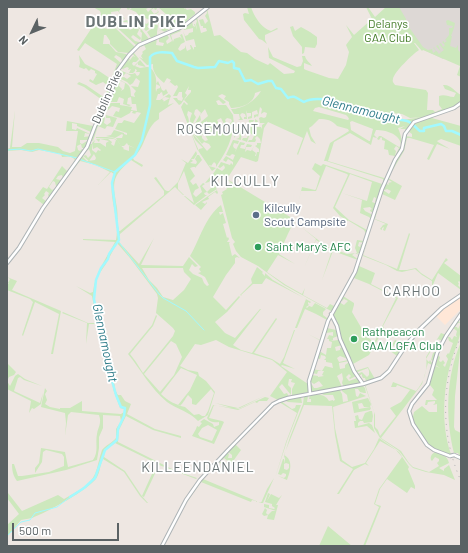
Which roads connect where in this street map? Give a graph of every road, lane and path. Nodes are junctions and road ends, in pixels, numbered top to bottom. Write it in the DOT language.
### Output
graph roads {
  1 [pos="208,7"];
  2 [pos="461,103"];
  3 [pos="7,263"];
  4 [pos="461,295"];
  5 [pos="331,314"];
  6 [pos="461,314"];
  7 [pos="363,384"];
  8 [pos="310,394"];
  9 [pos="461,458"];
  10 [pos="162,546"];
  1 -- 3 [label="street, Dublin Pike"];
  2 -- 5 [label="street"];
  4 -- 7 [label="street"];
  5 -- 7 [label="street"];
  5 -- 8 [label="street"];
  6 -- 9 [label="street"];
  7 -- 8 [label="street"];
  8 -- 10 [label="street"];
}
